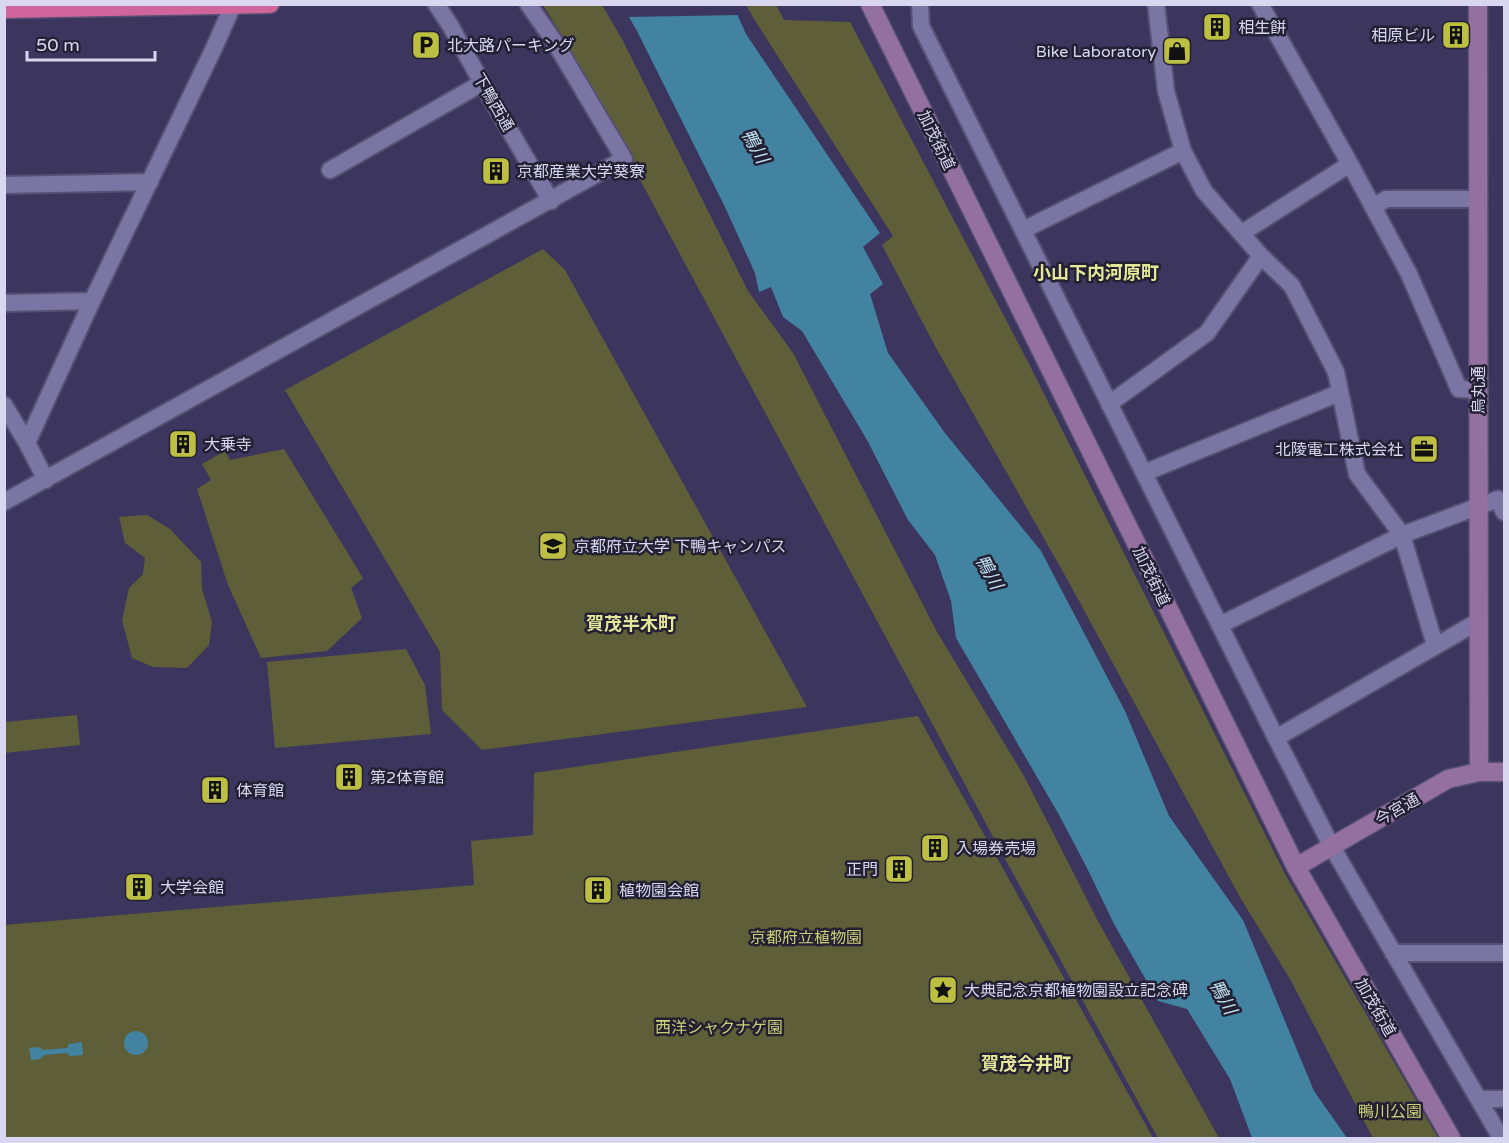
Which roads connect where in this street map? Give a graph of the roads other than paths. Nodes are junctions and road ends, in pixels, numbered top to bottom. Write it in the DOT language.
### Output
graph roads {
  1 [pos="270,4"];
  2 [pos="436,4"];
  3 [pos="528,4"];
  4 [pos="870,4"];
  5 [pos="920,4"];
  6 [pos="1156,4"];
  7 [pos="1260,4"];
  8 [pos="233,5"];
  9 [pos="1479,5"];
  10 [pos="4,9"];
  11 [pos="482,83"];
  12 [pos="1183,151"];
  13 [pos="1350,164"];
  14 [pos="330,170"];
  15 [pos="150,182"];
  16 [pos="4,185"];
  17 [pos="1478,199"];
  18 [pos="551,201"];
  19 [pos="1374,207"];
  20 [pos="1023,230"];
  21 [pos="1242,232"];
  22 [pos="1261,256"];
  23 [pos="92,301"];
  24 [pos="4,303"];
  25 [pos="1479,390"];
  26 [pos="1339,393"];
  27 [pos="1109,404"];
  28 [pos="4,405"];
  29 [pos="27,443"];
  30 [pos="1144,474"];
  31 [pos="46,480"];
  32 [pos="4,502"];
  33 [pos="1502,504"];
  34 [pos="1478,505"];
  35 [pos="1402,535"];
  36 [pos="1479,621"];
  37 [pos="1220,626"];
  38 [pos="1435,645"];
  39 [pos="1276,738"];
  40 [pos="1479,772"];
  41 [pos="1504,772"];
  42 [pos="1332,847"];
  43 [pos="1296,867"];
  44 [pos="1393,953"];
  45 [pos="1504,953"];
  46 [pos="1479,1099"];
  47 [pos="1504,1099"];
  48 [pos="1451,1138"];
  49 [pos="1501,1138"];
  1 -- 8 [label="highway"];
  2 -- 11 [label="street, 下鴨西通"];
  3 -- 18 [label="street"];
  4 -- 43 [label="street, 加茂街道"];
  5 -- 20 [label="street"];
  6 -- 12 [label="street"];
  7 -- 13 [label="street"];
  8 -- 10 [label="highway"];
  8 -- 15 [label="street"];
  9 -- 17 [label="street, 烏丸通"];
  11 -- 14 [label="street"];
  11 -- 18 [label="street, 下鴨西通"];
  12 -- 20 [label="street"];
  12 -- 21 [label="street"];
  13 -- 19 [label="street"];
  13 -- 21 [label="street"];
  15 -- 16 [label="street"];
  15 -- 23 [label="street"];
  17 -- 19 [label="street"];
  17 -- 25 [label="street, 烏丸通"];
  18 -- 31 [label="street"];
  19 -- 25 [label="street"];
  20 -- 27 [label="street"];
  21 -- 22 [label="street"];
  22 -- 26 [label="street"];
  22 -- 27 [label="street"];
  23 -- 24 [label="street"];
  23 -- 29 [label="street"];
  25 -- 34 [label="street, 烏丸通"];
  26 -- 30 [label="street"];
  26 -- 35 [label="street"];
  27 -- 30 [label="street"];
  28 -- 29 [label="street"];
  29 -- 31 [label="street"];
  30 -- 37 [label="street"];
  31 -- 32 [label="street"];
  33 -- 34 [label="street"];
  34 -- 35 [label="street"];
  34 -- 36 [label="street, 烏丸通"];
  35 -- 37 [label="street"];
  35 -- 38 [label="street"];
  36 -- 38 [label="street"];
  36 -- 40 [label="street, 烏丸通"];
  37 -- 39 [label="street"];
  38 -- 39 [label="street"];
  39 -- 42 [label="street"];
  40 -- 41 [label="street, 今宮通"];
  40 -- 42 [label="street, 今宮通"];
  42 -- 43 [label="street, 今宮通"];
  42 -- 44 [label="street"];
  43 -- 48 [label="street, 加茂街道"];
  44 -- 45 [label="street"];
  44 -- 46 [label="street"];
  46 -- 47 [label="street"];
  46 -- 49 [label="street"];
}
